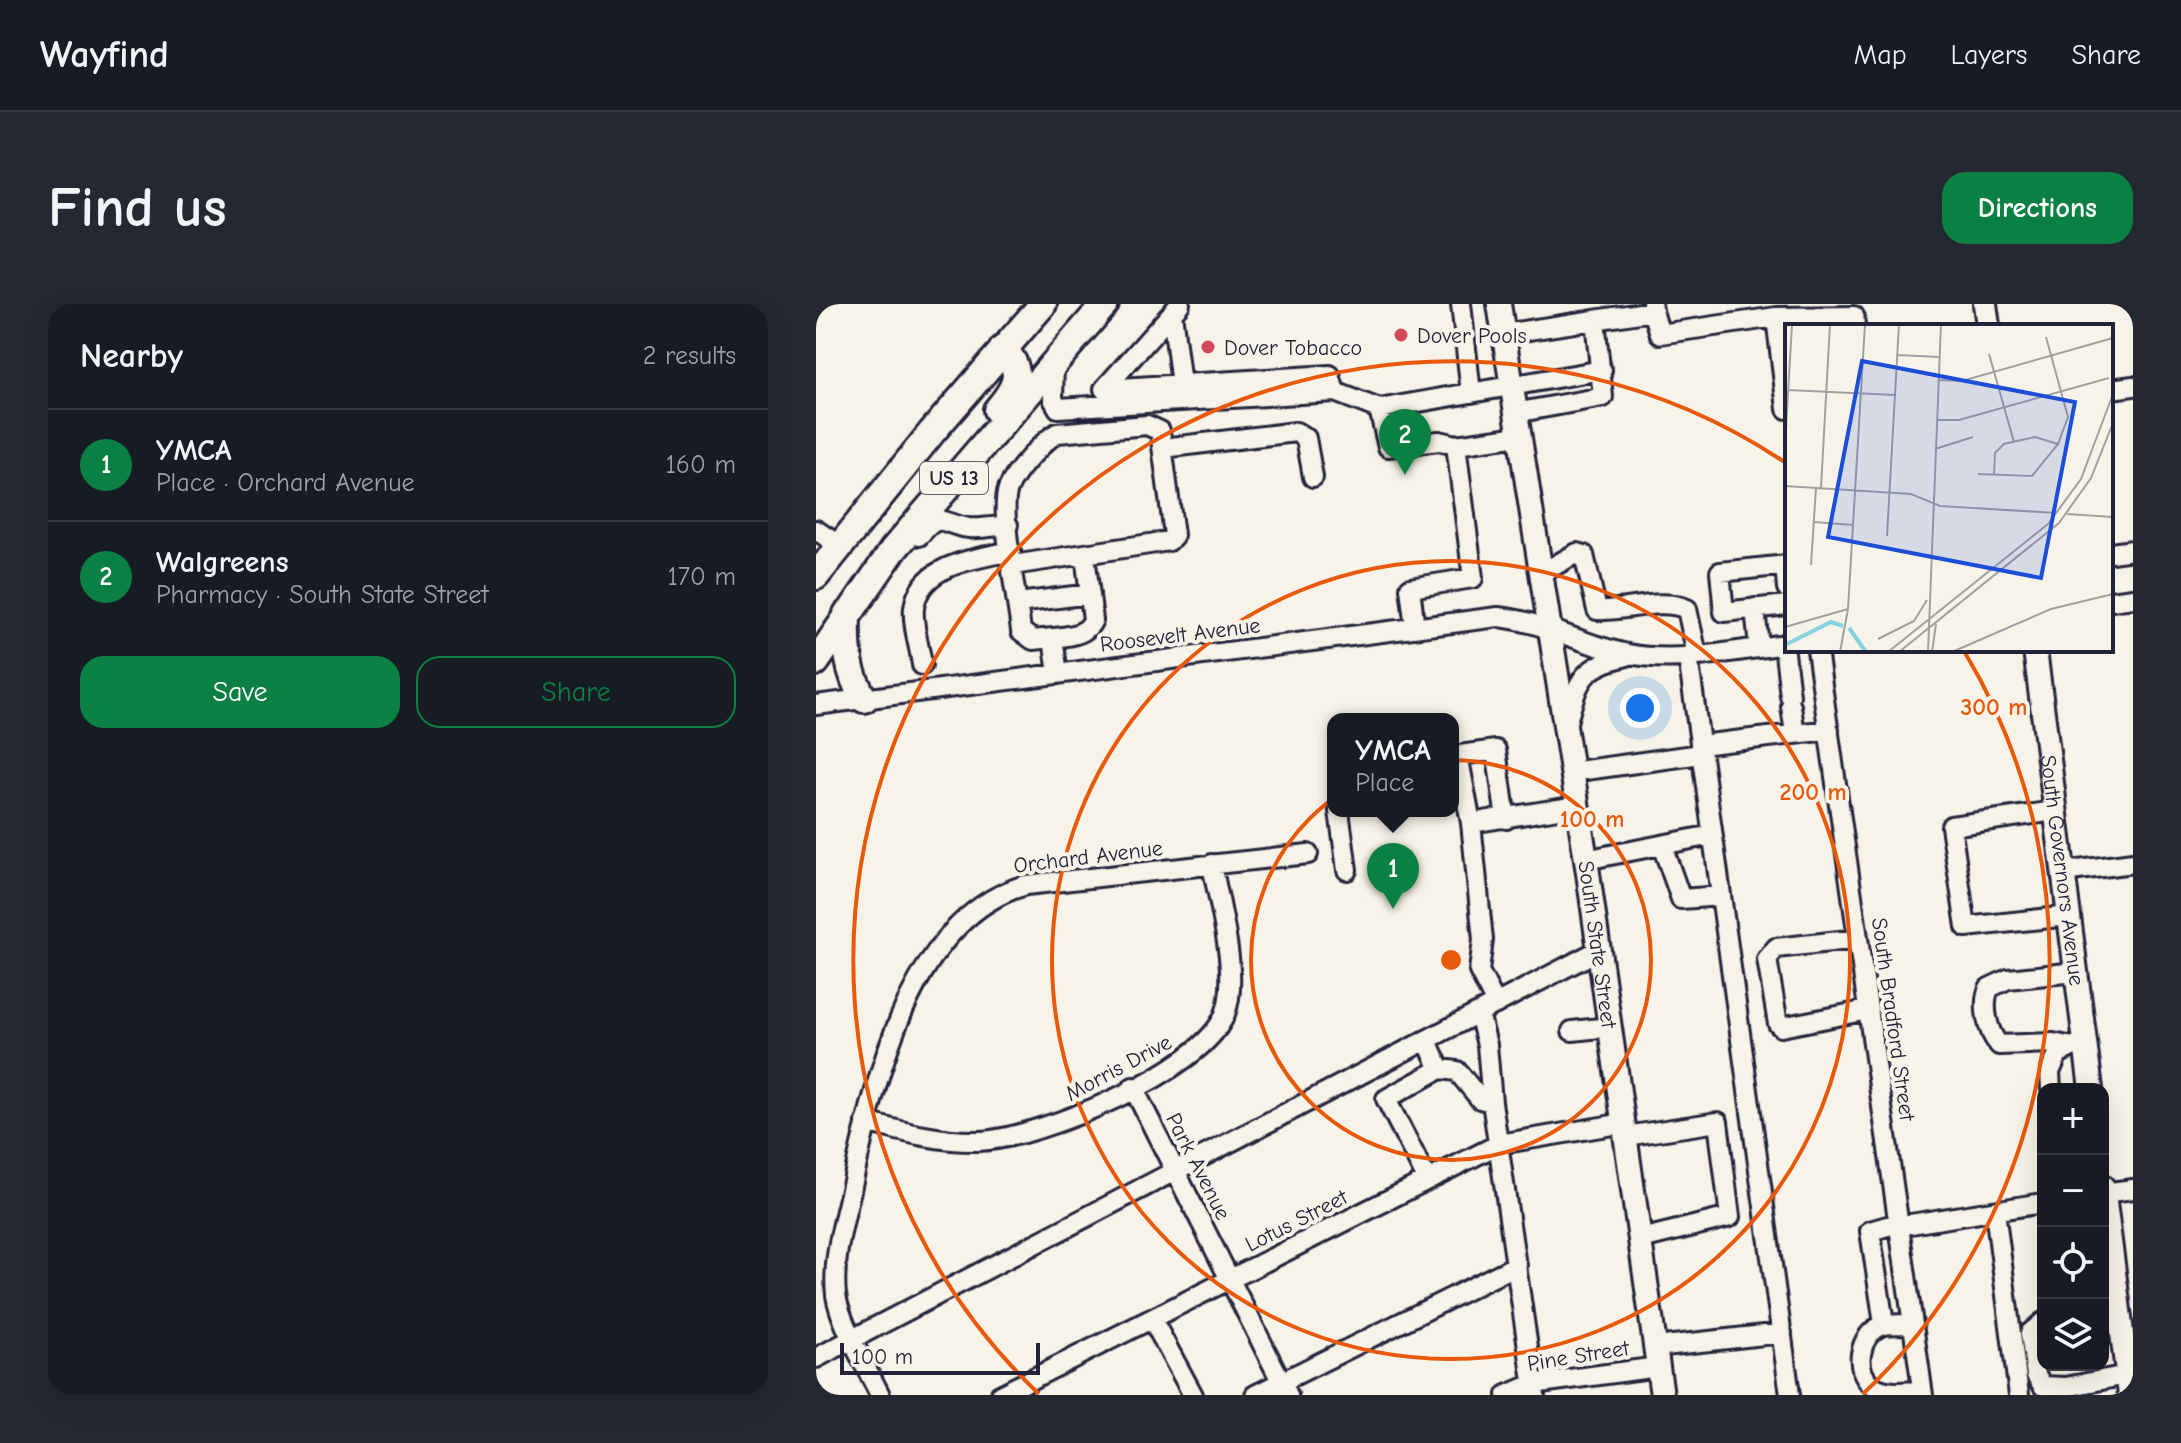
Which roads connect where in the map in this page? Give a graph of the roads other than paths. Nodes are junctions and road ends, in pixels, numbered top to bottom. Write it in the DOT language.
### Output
graph roads {
  1 [pos="1043,304"];
  2 [pos="1461,304"];
  3 [pos="1499,304"];
  4 [pos="1985,304"];
  5 [pos="1104,307"];
  6 [pos="1653,307"];
  7 [pos="1176,308"];
  8 [pos="1798,310"];
  9 [pos="1766,314"];
  10 [pos="1849,315"];
  11 [pos="1595,320"];
  12 [pos="1988,324"];
  13 [pos="1503,334"];
  14 [pos="1003,349"];
  15 [pos="1054,362"];
  16 [pos="1602,370"];
  17 [pos="1511,384"];
  18 [pos="2133,386"];
  19 [pos="2113,389"];
  20 [pos="1182,393"];
  21 [pos="1471,393"];
  22 [pos="1785,393"];
  23 [pos="1079,408"];
  24 [pos="1379,409"];
  25 [pos="1515,413"];
  26 [pos="1082,429"];
  27 [pos="1519,436"];
  28 [pos="1456,445"];
  29 [pos="1163,448"];
  30 [pos="1313,477"];
  31 [pos="1008,525"];
  32 [pos="816,530"];
  33 [pos="909,532"];
  34 [pos="840,546"];
  35 [pos="2133,550"];
  36 [pos="2113,553"];
  37 [pos="1085,555"];
  38 [pos="1012,558"];
  39 [pos="1785,565"];
  40 [pos="878,571"];
  41 [pos="1540,574"];
  42 [pos="816,576"];
  43 [pos="1090,594"];
  44 [pos="2133,598"];
  45 [pos="2113,601"];
  46 [pos="1018,603"];
  47 [pos="1785,605"];
  48 [pos="1755,608"];
  49 [pos="847,614"];
  50 [pos="1415,628"];
  51 [pos="1549,630"];
  52 [pos="1053,638"];
  53 [pos="1785,644"];
  54 [pos="1759,647"];
  55 [pos="1787,652"];
  56 [pos="1817,652"];
  57 [pos="2035,652"];
  58 [pos="1630,655"];
  59 [pos="1692,656"];
  60 [pos="816,662"];
  61 [pos="922,665"];
  62 [pos="1058,674"];
  63 [pos="864,699"];
  64 [pos="816,705"];
  65 [pos="1829,730"];
  66 [pos="1564,732"];
  67 [pos="1795,734"];
  68 [pos="1701,750"];
  69 [pos="1459,756"];
  70 [pos="1459,769"];
  71 [pos="1571,772"];
  72 [pos="1577,806"];
  73 [pos="2055,811"];
  74 [pos="1340,817"];
  75 [pos="1506,819"];
  76 [pos="1471,823"];
  77 [pos="1712,835"];
  78 [pos="1662,845"];
  79 [pos="1308,854"];
  80 [pos="1585,860"];
  81 [pos="2133,863"];
  82 [pos="1212,864"];
  83 [pos="1347,870"];
  84 [pos="2063,872"];
  85 [pos="1721,896"];
  86 [pos="2069,916"];
  87 [pos="1858,939"];
  88 [pos="1599,950"];
  89 [pos="2076,972"];
  90 [pos="1487,1009"];
  91 [pos="1868,1010"];
  92 [pos="1610,1027"];
  93 [pos="1572,1031"];
  94 [pos="1427,1041"];
  95 [pos="2077,1045"];
  96 [pos="1440,1069"];
  97 [pos="2052,1083"];
  98 [pos="2089,1083"];
  99 [pos="1133,1087"];
  100 [pos="1492,1102"];
  101 [pos="866,1122"];
  102 [pos="1625,1129"];
  103 [pos="1499,1144"];
  104 [pos="1175,1172"];
  105 [pos="1427,1179"];
  106 [pos="2133,1189"];
  107 [pos="2109,1191"];
  108 [pos="2037,1204"];
  109 [pos="1995,1211"];
  110 [pos="1898,1225"];
  111 [pos="2108,1227"];
  112 [pos="1641,1239"];
  113 [pos="1517,1265"];
  114 [pos="1230,1280"];
  115 [pos="1152,1319"];
  116 [pos="1884,1324"];
  117 [pos="1913,1324"];
  118 [pos="2037,1327"];
  119 [pos="1782,1333"];
  120 [pos="854,1339"];
  121 [pos="1657,1357"];
  122 [pos="816,1358"];
  123 [pos="2076,1371"];
  124 [pos="2077,1384"];
  125 [pos="2128,1385"];
  126 [pos="1284,1388"];
  127 [pos="1534,1390"];
  128 [pos="1922,1392"];
  129 [pos="880,1395"];
  130 [pos="1000,1395"];
  131 [pos="1193,1395"];
  132 [pos="1255,1395"];
  133 [pos="1507,1395"];
  134 [pos="1662,1395"];
  135 [pos="1790,1395"];
  136 [pos="2019,1395"];
  1 -- 14 [label="highway, US 13"];
  2 -- 21 [label="street"];
  3 -- 13 [label="main road, South State Street"];
  4 -- 12 [label="main road"];
  5 -- 15 [label="highway, US 13"];
  6 -- 9 [label="street"];
  6 -- 11 [label="street"];
  7 -- 20 [label="street"];
  7 -- 20 [label="street"];
  8 -- 9 [label="street"];
  8 -- 10 [label="street"];
  9 -- 22 [label="street"];
  11 -- 13 [label="street"];
  11 -- 16 [label="street"];
  13 -- 17 [label="main road, South State Street"];
  14 -- 33 [label="highway"];
  14 -- 34 [label="highway, US 13"];
  15 -- 23 [label="street"];
  15 -- 33 [label="highway, US 13"];
  16 -- 17 [label="street"];
  16 -- 25 [label="street"];
  17 -- 21 [label="street"];
  17 -- 25 [label="main road, South State Street"];
  18 -- 19 [label="street"];
  20 -- 23 [label="street"];
  20 -- 24 [label="street"];
  21 -- 24 [label="street"];
  23 -- 26 [label="street"];
  24 -- 28 [label="street"];
  25 -- 27 [label="main road, South State Street"];
  26 -- 29 [label="street"];
  26 -- 31 [label="street"];
  27 -- 28 [label="street"];
  27 -- 41 [label="main road, South State Street"];
  28 -- 50 [label="street"];
  29 -- 30 [label="street"];
  29 -- 37 [label="street"];
  31 -- 38 [label="street"];
  31 -- 40 [label="street"];
  32 -- 34 [label="street"];
  33 -- 40 [label="highway, US 13"];
  34 -- 42 [label="highway, US 13"];
  35 -- 36 [label="street"];
  37 -- 38 [label="street"];
  37 -- 43 [label="street"];
  38 -- 46 [label="street"];
  38 -- 61 [label="street"];
  39 -- 48 [label="street"];
  40 -- 49 [label="highway, US 13"];
  41 -- 51 [label="main road, South State Street"];
  41 -- 59 [label="street"];
  43 -- 46 [label="street"];
  43 -- 52 [label="street"];
  44 -- 45 [label="street"];
  46 -- 52 [label="street"];
  47 -- 48 [label="street"];
  48 -- 54 [label="street"];
  49 -- 60 [label="highway, US 13"];
  49 -- 63 [label="highway"];
  50 -- 51 [label="street, Roosevelt Avenue"];
  50 -- 62 [label="street, Roosevelt Avenue"];
  51 -- 58 [label="street, Roosevelt Avenue"];
  51 -- 66 [label="main road, South State Street"];
  52 -- 62 [label="street"];
  53 -- 54 [label="street"];
  54 -- 59 [label="street"];
  55 -- 67 [label="street"];
  56 -- 65 [label="street, South Bradford Street"];
  57 -- 73 [label="main road, South Governors Avenue"];
  58 -- 59 [label="street"];
  58 -- 66 [label="street"];
  59 -- 68 [label="street"];
  62 -- 63 [label="street, Roosevelt Avenue"];
  63 -- 64 [label="street, Roosevelt Avenue"];
  65 -- 67 [label="street"];
  65 -- 87 [label="street, South Bradford Street"];
  66 -- 71 [label="main road, South State Street"];
  67 -- 68 [label="street"];
  68 -- 71 [label="street"];
  68 -- 77 [label="street"];
  69 -- 75 [label="street"];
  70 -- 76 [label="street"];
  71 -- 72 [label="main road, South State Street"];
  72 -- 75 [label="street"];
  72 -- 80 [label="main road, South State Street"];
  73 -- 84 [label="main road, South Governors Avenue"];
  73 -- 86 [label="street"];
  74 -- 83 [label="street"];
  75 -- 76 [label="street"];
  76 -- 90 [label="street"];
  77 -- 78 [label="street"];
  77 -- 85 [label="street"];
  78 -- 80 [label="street"];
  78 -- 85 [label="street"];
  79 -- 82 [label="street, Orchard Avenue"];
  80 -- 88 [label="main road, South State Street"];
  81 -- 84 [label="street"];
  82 -- 99 [label="street, Morris Drive"];
  82 -- 101 [label="street, Orchard Avenue"];
  84 -- 86 [label="main road, South Governors Avenue"];
  85 -- 119 [label="street"];
  86 -- 89 [label="main road, South Governors Avenue"];
  87 -- 91 [label="street, South Bradford Street"];
  87 -- 91 [label="street"];
  88 -- 90 [label="street"];
  88 -- 92 [label="main road, South State Street"];
  89 -- 95 [label="main road, South Governors Avenue"];
  89 -- 95 [label="street"];
  90 -- 94 [label="street"];
  90 -- 100 [label="street"];
  91 -- 110 [label="street, South Bradford Street"];
  92 -- 93 [label="street"];
  92 -- 102 [label="main road, South State Street"];
  94 -- 96 [label="street"];
  94 -- 104 [label="street"];
  95 -- 97 [label="street"];
  95 -- 98 [label="main road, South Governors Avenue"];
  96 -- 100 [label="street"];
  96 -- 105 [label="street"];
  99 -- 101 [label="street, Morris Drive"];
  99 -- 104 [label="street, Park Avenue"];
  100 -- 103 [label="street"];
  101 -- 120 [label="street, Orchard Avenue"];
  102 -- 103 [label="street, Lotus Street"];
  102 -- 112 [label="main road, South State Street"];
  102 -- 112 [label="street, Lotus Street"];
  103 -- 105 [label="street, Lotus Street"];
  103 -- 113 [label="street"];
  104 -- 114 [label="street, Park Avenue"];
  104 -- 120 [label="street"];
  105 -- 114 [label="street, Lotus Street"];
  106 -- 107 [label="street"];
  108 -- 109 [label="street"];
  109 -- 110 [label="street"];
  109 -- 136 [label="street"];
  110 -- 116 [label="street"];
  110 -- 117 [label="street, South Bradford Street"];
  111 -- 125 [label="main road"];
  112 -- 121 [label="main road, South State Street"];
  113 -- 126 [label="street"];
  113 -- 127 [label="street"];
  114 -- 115 [label="street, Lotus Street"];
  114 -- 126 [label="street, Park Avenue"];
  115 -- 130 [label="street, Lotus Street"];
  115 -- 131 [label="street"];
  116 -- 117 [label="street"];
  116 -- 128 [label="street"];
  117 -- 128 [label="street, South Bradford Street"];
  118 -- 124 [label="street"];
  119 -- 121 [label="street, Pine Street"];
  119 -- 135 [label="street"];
  120 -- 122 [label="street"];
  120 -- 129 [label="street, Orchard Avenue"];
  121 -- 127 [label="street, Pine Street"];
  121 -- 134 [label="main road, South State Street"];
  123 -- 124 [label="street"];
  124 -- 125 [label="street"];
  126 -- 132 [label="street"];
  127 -- 133 [label="street, Pine Street"];
}
